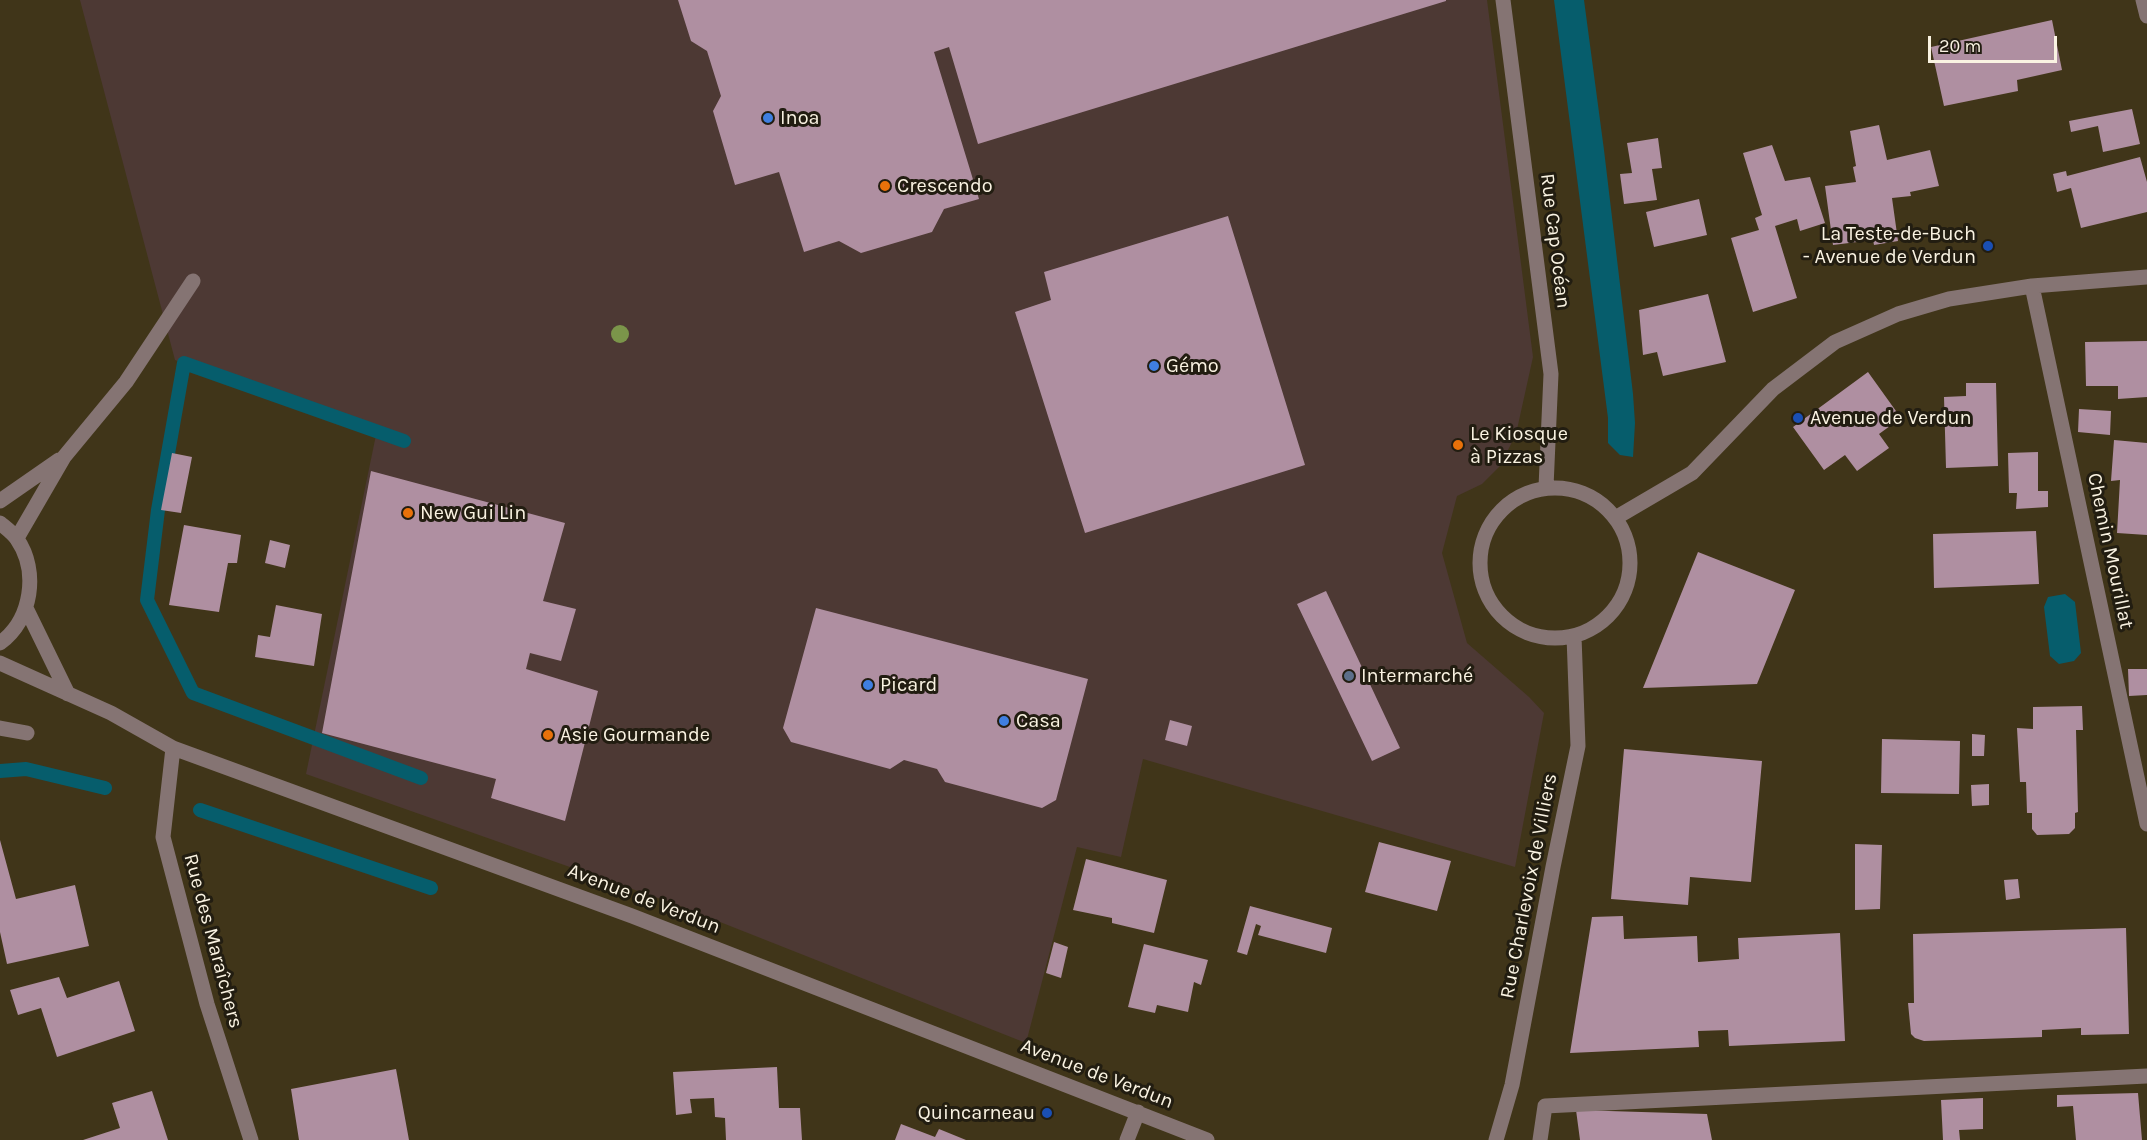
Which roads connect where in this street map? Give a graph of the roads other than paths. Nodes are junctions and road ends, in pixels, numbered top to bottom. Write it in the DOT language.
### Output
graph roads {
  1 [pos="1503,0"];
  2 [pos="2143,0"];
  3 [pos="2147,16"];
  4 [pos="2147,277"];
  5 [pos="194,281"];
  6 [pos="2032,286"];
  7 [pos="64,457"];
  8 [pos="1546,487"];
  9 [pos="0,501"];
  10 [pos="1617,517"];
  11 [pos="0,523"];
  12 [pos="17,538"];
  13 [pos="26,608"];
  14 [pos="1574,636"];
  15 [pos="0,643"];
  16 [pos="0,663"];
  17 [pos="68,694"];
  18 [pos="0,728"];
  19 [pos="27,733"];
  20 [pos="173,748"];
  21 [pos="2147,824"];
  22 [pos="2147,1076"];
  23 [pos="1138,1112"];
  24 [pos="250,1140"];
  25 [pos="1127,1140"];
  26 [pos="1207,1140"];
  27 [pos="1496,1140"];
  28 [pos="1540,1140"];
  1 -- 8 [label="street, Rue Cap Océan"];
  2 -- 3 [label="street"];
  4 -- 6 [label="street"];
  5 -- 7 [label="street"];
  6 -- 10 [label="street"];
  6 -- 21 [label="street, Chemin Mourillat"];
  7 -- 9 [label="street"];
  7 -- 12 [label="street"];
  8 -- 10 [label="street"];
  8 -- 14 [label="street"];
  10 -- 14 [label="street"];
  11 -- 12 [label="street"];
  12 -- 13 [label="street"];
  13 -- 15 [label="street"];
  13 -- 17 [label="street"];
  14 -- 27 [label="street, Rue Charlevoix de Villiers"];
  16 -- 17 [label="street, Avenue de Verdun"];
  17 -- 20 [label="street, Avenue de Verdun"];
  18 -- 19 [label="street"];
  20 -- 23 [label="street, Avenue de Verdun"];
  20 -- 24 [label="street, Rue des Maraîchers"];
  22 -- 28 [label="street"];
  23 -- 25 [label="street"];
  23 -- 26 [label="street, Avenue de Verdun"];
}
